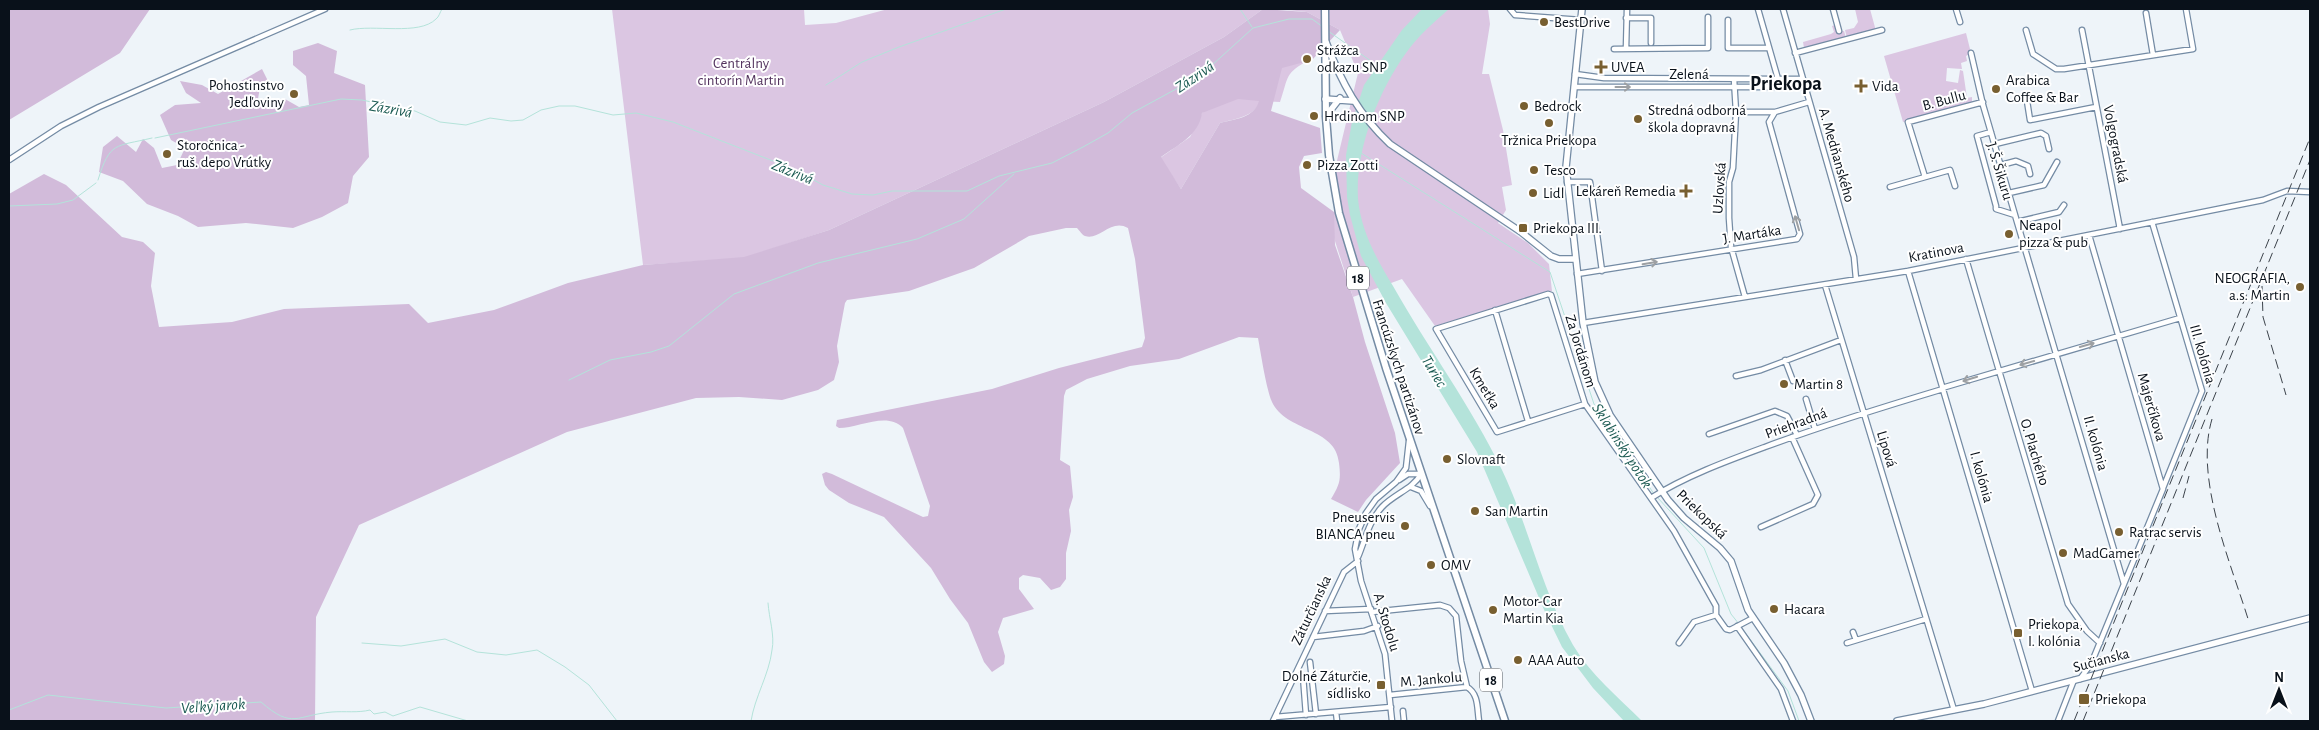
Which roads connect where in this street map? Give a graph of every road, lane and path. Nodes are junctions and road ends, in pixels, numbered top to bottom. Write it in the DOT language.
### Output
graph roads {
  1 [pos="325,9"];
  2 [pos="1324,9"];
  3 [pos="1510,9"];
  4 [pos="1582,9"];
  5 [pos="1627,9"];
  6 [pos="1758,9"];
  7 [pos="1783,9"];
  8 [pos="1833,9"];
  9 [pos="1956,9"];
  10 [pos="2186,9"];
  11 [pos="2146,13"];
  12 [pos="1708,17"];
  13 [pos="1626,18"];
  14 [pos="1581,20"];
  15 [pos="1728,20"];
  16 [pos="1960,22"];
  17 [pos="1882,30"];
  18 [pos="2026,30"];
  19 [pos="2082,30"];
  20 [pos="1839,31"];
  21 [pos="1326,42"];
  22 [pos="1651,43"];
  23 [pos="1769,48"];
  24 [pos="1614,49"];
  25 [pos="1626,49"];
  26 [pos="1795,53"];
  27 [pos="1971,53"];
  28 [pos="2153,55"];
  29 [pos="2088,65"];
  30 [pos="1575,74"];
  31 [pos="1778,78"];
  32 [pos="1734,79"];
  33 [pos="1802,79"];
  34 [pos="1574,87"];
  35 [pos="1734,87"];
  36 [pos="1805,87"];
  37 [pos="1340,98"];
  38 [pos="1325,99"];
  39 [pos="2027,101"];
  40 [pos="1354,102"];
  41 [pos="1809,102"];
  42 [pos="1983,102"];
  43 [pos="2096,108"];
  44 [pos="1736,112"];
  45 [pos="1775,112"];
  46 [pos="1326,117"];
  47 [pos="1991,132"];
  48 [pos="1995,144"];
  49 [pos="2049,149"];
  50 [pos="9,160"];
  51 [pos="2057,162"];
  52 [pos="2001,165"];
  53 [pos="2030,174"];
  54 [pos="1925,177"];
  55 [pos="1567,182"];
  56 [pos="1955,186"];
  57 [pos="1890,187"];
  58 [pos="2310,192"];
  59 [pos="2009,193"];
  60 [pos="2064,205"];
  61 [pos="2015,215"];
  62 [pos="2017,222"];
  63 [pos="2152,222"];
  64 [pos="2120,228"];
  65 [pos="2089,235"];
  66 [pos="2025,248"];
  67 [pos="1732,250"];
  68 [pos="1575,259"];
  69 [pos="1966,259"];
  70 [pos="1602,270"];
  71 [pos="1908,271"];
  72 [pos="1577,274"];
  73 [pos="1856,280"];
  74 [pos="1825,285"];
  75 [pos="1745,297"];
  76 [pos="1495,310"];
  77 [pos="2180,318"];
  78 [pos="1583,323"];
  79 [pos="2118,336"];
  80 [pos="1842,340"];
  81 [pos="2056,354"];
  82 [pos="1785,360"];
  83 [pos="1998,371"];
  84 [pos="1736,376"];
  85 [pos="1793,381"];
  86 [pos="1943,388"];
  87 [pos="1806,399"];
  88 [pos="1585,404"];
  89 [pos="1863,412"];
  90 [pos="1528,421"];
  91 [pos="1614,425"];
  92 [pos="1815,429"];
  93 [pos="1606,432"];
  94 [pos="1708,434"];
  95 [pos="1795,436"];
  96 [pos="1410,439"];
  97 [pos="1421,474"];
  98 [pos="1396,482"];
  99 [pos="1411,487"];
  100 [pos="2163,489"];
  101 [pos="1660,492"];
  102 [pos="1651,498"];
  103 [pos="1432,508"];
  104 [pos="1761,527"];
  105 [pos="1358,559"];
  106 [pos="2124,584"];
  107 [pos="1372,610"];
  108 [pos="1325,611"];
  109 [pos="1716,615"];
  110 [pos="1752,618"];
  111 [pos="2310,618"];
  112 [pos="1926,619"];
  113 [pos="1378,626"];
  114 [pos="1736,626"];
  115 [pos="1853,632"];
  116 [pos="1313,637"];
  117 [pos="1856,640"];
  118 [pos="1679,643"];
  119 [pos="1848,643"];
  120 [pos="2100,643"];
  121 [pos="1310,662"];
  122 [pos="1303,676"];
  123 [pos="2077,679"];
  124 [pos="1467,687"];
  125 [pos="2032,691"];
  126 [pos="1390,696"];
  127 [pos="1391,707"];
  128 [pos="1954,710"];
  129 [pos="1403,711"];
  130 [pos="1336,712"];
  131 [pos="1316,714"];
  132 [pos="1306,715"];
  133 [pos="1274,719"];
  134 [pos="1337,721"];
  135 [pos="1392,721"];
  136 [pos="1404,721"];
  137 [pos="1478,721"];
  138 [pos="1505,721"];
  139 [pos="1793,721"];
  140 [pos="1811,721"];
  141 [pos="1897,721"];
  142 [pos="2058,721"];
  1 -- 50 [label="street"];
  2 -- 21 [label="main road, Francúzskych partizánov / 18"];
  3 -- 14 [label="street"];
  4 -- 14 [label="street, Priekopská"];
  5 -- 13 [label="street"];
  6 -- 23 [label="street"];
  7 -- 26 [label="street, A. Medňanského"];
  8 -- 20 [label="street"];
  9 -- 16 [label="street"];
  10 -- 28 [label="street"];
  11 -- 28 [label="street"];
  12 -- 25 [label="street"];
  13 -- 22 [label="street"];
  13 -- 25 [label="street"];
  14 -- 30 [label="street, Priekopská"];
  15 -- 23 [label="street"];
  17 -- 26 [label="street"];
  18 -- 29 [label="street"];
  19 -- 29 [label="street, Volgogradská"];
  21 -- 38 [label="main road, Francúzskych partizánov / 18"];
  21 -- 40 [label="street"];
  23 -- 31 [label="street"];
  24 -- 25 [label="street"];
  26 -- 33 [label="street, A. Medňanského"];
  27 -- 42 [label="street, J. Š. Šikuru"];
  28 -- 29 [label="street"];
  29 -- 43 [label="street, Volgogradská"];
  30 -- 32 [label="street, Zelená"];
  30 -- 34 [label="street, Priekopská"];
  31 -- 32 [label="street, Zelená"];
  31 -- 33 [label="street, Zelená"];
  32 -- 35 [label="street, Uzlovská"];
  33 -- 36 [label="street, A. Medňanského"];
  34 -- 35 [label="street, Zelená, one-way"];
  34 -- 55 [label="street, Priekopská"];
  35 -- 36 [label="street, Zelená"];
  35 -- 44 [label="street, Uzlovská"];
  36 -- 41 [label="street, A. Medňanského"];
  37 -- 38 [label="street"];
  37 -- 40 [label="street"];
  37 -- 46 [label="street"];
  38 -- 46 [label="main road, Francúzskych partizánov / 18"];
  39 -- 43 [label="street"];
  40 -- 68 [label="street"];
  41 -- 45 [label="street"];
  41 -- 73 [label="street, A. Medňanského"];
  42 -- 47 [label="street, J. Š. Šikuru"];
  42 -- 54 [label="street, B. Bullu"];
  43 -- 64 [label="street, Volgogradská"];
  44 -- 45 [label="street"];
  44 -- 67 [label="street, Uzlovská"];
  67 -- 45 [label="street, J. Martáka, one-way"];
  46 -- 96 [label="main road, Francúzskych partizánov / 18"];
  47 -- 48 [label="street, J. Š. Šikuru"];
  47 -- 61 [label="street, J. Š. Šikuru"];
  48 -- 49 [label="street, J. Š. Šikuru"];
  48 -- 52 [label="street, J. Š. Šikuru"];
  51 -- 59 [label="street, J. Š. Šikuru"];
  52 -- 53 [label="street, J. Š. Šikuru"];
  52 -- 59 [label="street, J. Š. Šikuru"];
  54 -- 56 [label="street"];
  54 -- 57 [label="street"];
  55 -- 68 [label="street, Priekopská"];
  55 -- 70 [label="street"];
  58 -- 63 [label="street, Kratinova"];
  59 -- 61 [label="street, J. Š. Šikuru"];
  60 -- 62 [label="street"];
  61 -- 62 [label="street, J. Š. Šikuru"];
  62 -- 66 [label="street, J. Š. Šikuru"];
  63 -- 64 [label="street, Kratinova"];
  63 -- 77 [label="street, III. kolónia"];
  64 -- 65 [label="street, Kratinova"];
  65 -- 66 [label="street, Kratinova"];
  65 -- 79 [label="street, Majerčíkova"];
  66 -- 69 [label="street, Kratinova"];
  66 -- 81 [label="street, II. kolónia"];
  70 -- 67 [label="street, J. Martáka, one-way"];
  67 -- 75 [label="street, Uzlovská"];
  68 -- 72 [label="street, Priekopská"];
  69 -- 71 [label="street, Kratinova"];
  69 -- 83 [label="street, O. Plachého"];
  70 -- 72 [label="street, J. Martáka"];
  71 -- 73 [label="street, Kratinova"];
  71 -- 86 [label="street, I. kolónia"];
  72 -- 78 [label="street, Priekopská"];
  73 -- 74 [label="street, Kratinova"];
  74 -- 75 [label="street, Kratinova"];
  74 -- 80 [label="street, Lipová"];
  75 -- 78 [label="street, Kratinova"];
  76 -- 88 [label="street, Za Jordánom"];
  76 -- 90 [label="street, Kmeťka"];
  76 -- 90 [label="street, Kmeťka"];
  77 -- 79 [label="street, Priehradná"];
  77 -- 100 [label="street, III. kolónia"];
  78 -- 91 [label="street, Priekopská"];
  81 -- 79 [label="street, Priehradná, one-way"];
  79 -- 100 [label="street, Majerčíkova"];
  80 -- 82 [label="street"];
  80 -- 89 [label="street, Lipová"];
  81 -- 83 [label="street, Priehradná, one-way"];
  81 -- 106 [label="street, II. kolónia"];
  82 -- 84 [label="street"];
  82 -- 85 [label="street"];
  83 -- 86 [label="street, Priehradná, one-way"];
  83 -- 120 [label="street, O. Plachého"];
  86 -- 89 [label="street, Priehradná"];
  86 -- 125 [label="street, I. kolónia"];
  87 -- 92 [label="street"];
  88 -- 90 [label="street, Kmeťka"];
  88 -- 93 [label="street, Za Jordánom"];
  89 -- 92 [label="street, Priehradná"];
  89 -- 112 [label="street, Lipová"];
  91 -- 93 [label="street"];
  91 -- 101 [label="street, Priekopská"];
  92 -- 95 [label="street, Priehradná"];
  93 -- 102 [label="street, Za Jordánom"];
  94 -- 95 [label="street"];
  95 -- 101 [label="street, Priehradná"];
  95 -- 104 [label="street"];
  96 -- 97 [label="main road, Francúzskych partizánov / 18"];
  96 -- 98 [label="street"];
  97 -- 98 [label="street"];
  97 -- 99 [label="street"];
  97 -- 103 [label="main road, Francúzskych partizánov / 18"];
  98 -- 105 [label="street"];
  99 -- 103 [label="street"];
  99 -- 105 [label="street"];
  100 -- 106 [label="street"];
  101 -- 102 [label="street, Priehradná"];
  101 -- 110 [label="street, Priekopská"];
  102 -- 109 [label="street, Za Jordánom"];
  103 -- 138 [label="main road, Francúzskych partizánov / 18"];
  105 -- 107 [label="street, A. Stodolu"];
  105 -- 108 [label="street, Záturčianska"];
  106 -- 120 [label="street"];
  107 -- 108 [label="street"];
  107 -- 113 [label="street, A. Stodolu"];
  107 -- 124 [label="street"];
  108 -- 116 [label="street, Záturčianska"];
  109 -- 114 [label="street"];
  109 -- 118 [label="street"];
  110 -- 114 [label="street"];
  110 -- 140 [label="street, Priekopská"];
  111 -- 123 [label="street, Sučianska"];
  112 -- 117 [label="street"];
  112 -- 128 [label="street, Lipová"];
  113 -- 116 [label="street"];
  113 -- 126 [label="street, A. Stodolu"];
  114 -- 139 [label="street"];
  115 -- 117 [label="street"];
  116 -- 133 [label="street, Záturčianska"];
  117 -- 119 [label="street"];
  120 -- 123 [label="street"];
  121 -- 131 [label="street"];
  122 -- 132 [label="street"];
  123 -- 125 [label="street, Sučianska"];
  123 -- 142 [label="street"];
  124 -- 126 [label="street, M. Jankolu"];
  124 -- 137 [label="street, M. Jankolu"];
  125 -- 128 [label="street, Sučianska"];
  126 -- 127 [label="street, A. Stodolu"];
  127 -- 130 [label="street"];
  127 -- 135 [label="street, A. Stodolu"];
  128 -- 141 [label="street, Sučianska"];
  129 -- 136 [label="street"];
  130 -- 131 [label="street"];
  130 -- 134 [label="street"];
  131 -- 132 [label="street"];
  132 -- 133 [label="street"];
}
